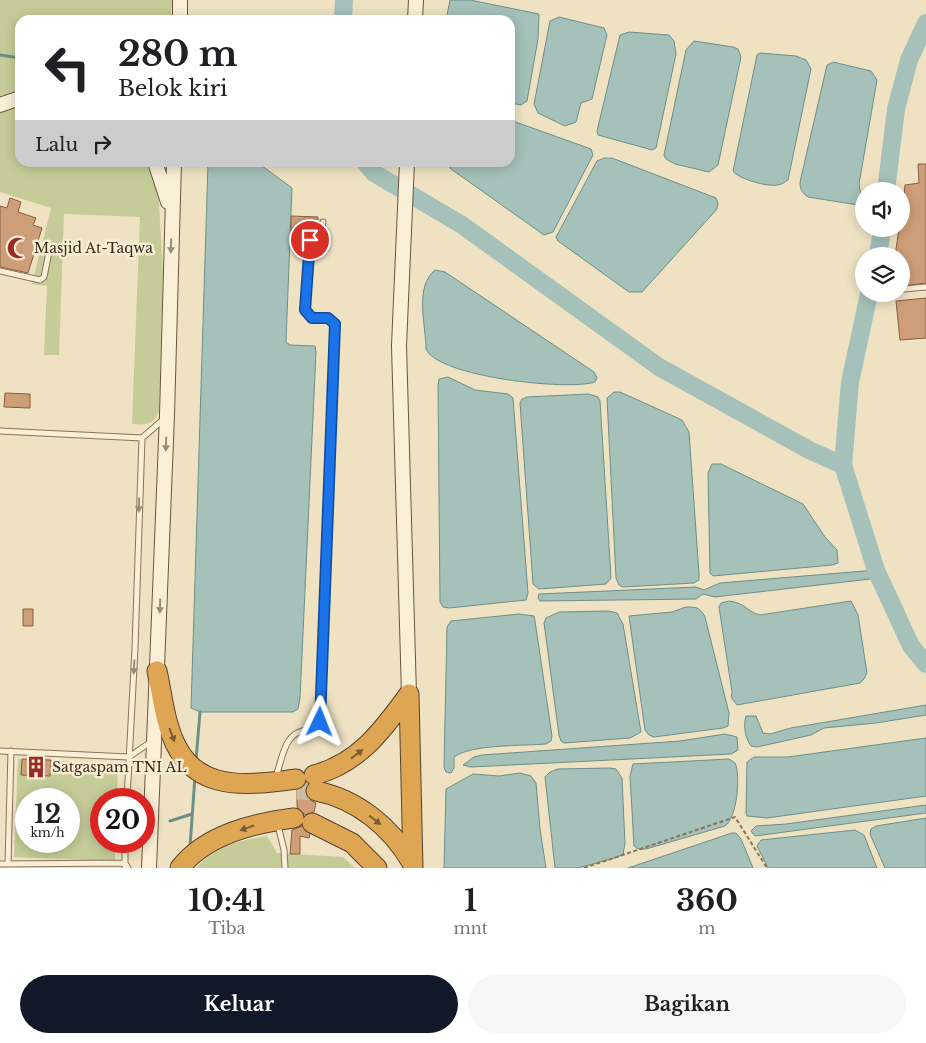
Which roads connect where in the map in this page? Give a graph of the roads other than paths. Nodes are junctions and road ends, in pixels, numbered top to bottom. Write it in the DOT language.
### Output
graph roads {
  1 [pos="180,0"];
  2 [pos="416,0"];
  3 [pos="180,15"];
  4 [pos="415,15"];
  5 [pos="15,100"];
  6 [pos="0,105"];
  7 [pos="156,167"];
  8 [pos="174,167"];
  9 [pos="407,167"];
  10 [pos="171,216"];
  11 [pos="323,222"];
  12 [pos="50,247"];
  13 [pos="0,271"];
  14 [pos="926,287"];
  15 [pos="910,288"];
  16 [pos="167,415"];
  17 [pos="0,431"];
  18 [pos="142,438"];
  19 [pos="157,671"];
  20 [pos="409,694"];
  21 [pos="154,739"];
  22 [pos="0,751"];
  23 [pos="11,751"];
  24 [pos="129,757"];
  25 [pos="409,767"];
  26 [pos="274,782"];
  27 [pos="248,783"];
  28 [pos="306,784"];
  29 [pos="128,788"];
  30 [pos="294,820"];
  31 [pos="401,844"];
  32 [pos="125,853"];
  33 [pos="0,864"];
  34 [pos="8,864"];
  35 [pos="126,866"];
  36 [pos="181,867"];
  37 [pos="408,867"];
  38 [pos="149,868"];
  39 [pos="285,868"];
  40 [pos="377,868"];
  1 -- 3 [label="street"];
  2 -- 4 [label="street"];
  5 -- 6 [label="street"];
  7 -- 10 [label="street"];
  8 -- 10 [label="street"];
  9 -- 20 [label="street"];
  10 -- 16 [label="street, one-way"];
  11 -- 26 [label="lane"];
  12 -- 13 [label="lane"];
  14 -- 15 [label="lane"];
  16 -- 18 [label="lane"];
  16 -- 19 [label="street, one-way"];
  17 -- 18 [label="lane"];
  18 -- 24 [label="lane, one-way"];
  19 -- 21 [label="street"];
  19 -- 27 [label="highway, one-way"];
  20 -- 25 [label="highway"];
  28 -- 20 [label="highway, one-way"];
  21 -- 24 [label="lane"];
  21 -- 38 [label="street"];
  22 -- 23 [label="lane"];
  23 -- 24 [label="lane"];
  23 -- 34 [label="lane"];
  24 -- 29 [label="lane"];
  25 -- 31 [label="highway"];
  25 -- 37 [label="highway"];
  26 -- 27 [label="highway"];
  26 -- 28 [label="highway"];
  27 -- 28 [label="highway"];
  28 -- 31 [label="highway, one-way"];
  30 -- 36 [label="highway, one-way"];
  30 -- 39 [label="lane"];
  30 -- 40 [label="highway"];
  31 -- 37 [label="highway"];
  32 -- 35 [label="lane"];
  33 -- 34 [label="lane"];
  34 -- 35 [label="lane"];
}
